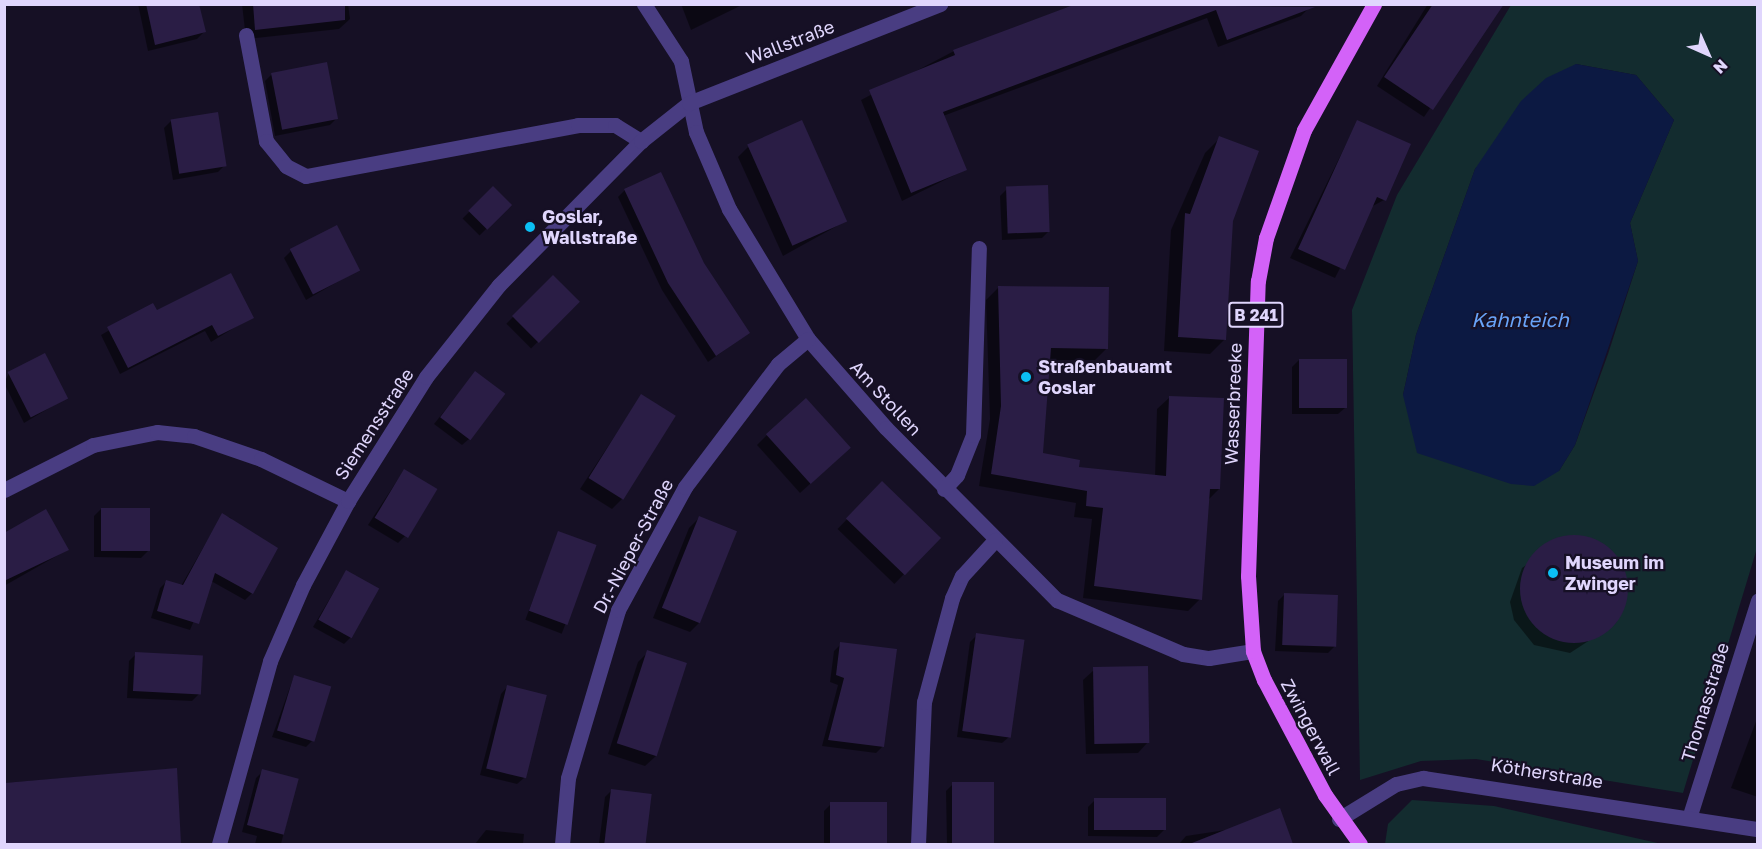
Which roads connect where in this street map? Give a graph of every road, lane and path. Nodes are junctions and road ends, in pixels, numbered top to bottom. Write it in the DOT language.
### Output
graph roads {
  1 [pos="644,4"];
  2 [pos="940,4"];
  3 [pos="1374,4"];
  4 [pos="246,35"];
  5 [pos="689,103"];
  6 [pos="641,141"];
  7 [pos="979,248"];
  8 [pos="808,339"];
  9 [pos="944,489"];
  10 [pos="4,490"];
  11 [pos="348,501"];
  12 [pos="995,540"];
  13 [pos="1758,602"];
  14 [pos="1253,651"];
  15 [pos="1690,815"];
  16 [pos="1339,819"];
  17 [pos="1758,829"];
  18 [pos="219,844"];
  19 [pos="562,844"];
  20 [pos="918,844"];
  21 [pos="1346,844"];
  22 [pos="1360,844"];
  1 -- 5 [label="street, Am Stollen"];
  2 -- 5 [label="street, Wallstraße"];
  3 -- 14 [label="main road, Wasserbreeke / B 241"];
  4 -- 6 [label="street"];
  5 -- 6 [label="street, Siemensstraße"];
  5 -- 8 [label="street, Am Stollen"];
  6 -- 11 [label="street, Siemensstraße"];
  7 -- 9 [label="street"];
  8 -- 9 [label="street, Am Stollen"];
  8 -- 19 [label="street, Dr.-Nieper-Straße"];
  9 -- 12 [label="street, Am Stollen"];
  10 -- 11 [label="street"];
  11 -- 18 [label="street, Siemensstraße"];
  12 -- 14 [label="street, Am Stollen"];
  12 -- 20 [label="street"];
  13 -- 15 [label="street, Thomasstraße"];
  14 -- 16 [label="main road, Zwingerwall / B 241"];
  15 -- 16 [label="street, Kötherstraße"];
  15 -- 17 [label="street, Kötherstraße"];
  16 -- 21 [label="main road, Zwingerwall / B 241"];
  16 -- 22 [label="main road, Zwingerwall / B 241"];
}
